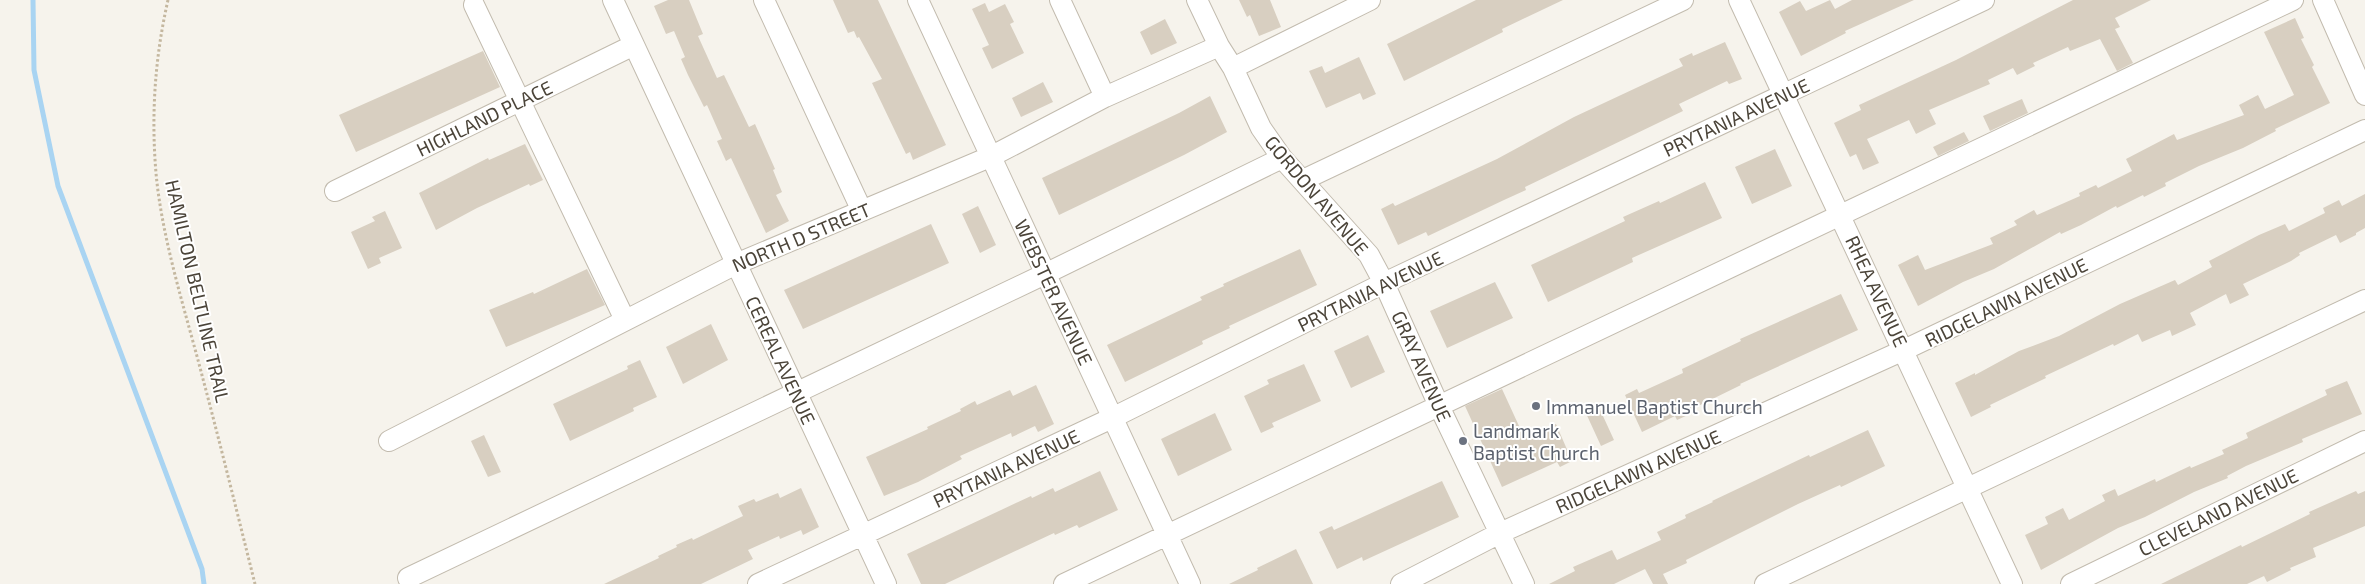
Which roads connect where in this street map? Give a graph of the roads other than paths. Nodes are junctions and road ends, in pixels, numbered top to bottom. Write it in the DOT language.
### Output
graph roads {
  1 [pos="613,0"];
  2 [pos="764,0"];
  3 [pos="918,0"];
  4 [pos="1060,0"];
  5 [pos="1197,0"];
  6 [pos="1370,0"];
  7 [pos="1684,0"];
  8 [pos="1739,0"];
  9 [pos="1984,0"];
  10 [pos="2293,0"];
  11 [pos="2323,0"];
  12 [pos="474,5"];
  13 [pos="1344,6"];
  14 [pos="634,45"];
  15 [pos="1219,46"];
  16 [pos="1233,68"];
  17 [pos="1783,95"];
  18 [pos="2365,95"];
  19 [pos="1105,98"];
  20 [pos="521,100"];
  21 [pos="2365,130"];
  22 [pos="992,156"];
  23 [pos="1282,158"];
  24 [pos="1303,180"];
  25 [pos="335,191"];
  26 [pos="862,211"];
  27 [pos="1841,215"];
  28 [pos="736,264"];
  29 [pos="1045,274"];
  30 [pos="1384,283"];
  31 [pos="2365,300"];
  32 [pos="625,320"];
  33 [pos="1904,350"];
  34 [pos="795,392"];
  35 [pos="1439,406"];
  36 [pos="1112,418"];
  37 [pos="389,440"];
  38 [pos="2365,441"];
  39 [pos="1968,489"];
  40 [pos="1500,533"];
  41 [pos="864,534"];
  42 [pos="1168,534"];
  43 [pos="408,578"];
  44 [pos="758,584"];
  45 [pos="886,584"];
  46 [pos="1064,584"];
  47 [pos="1190,584"];
  48 [pos="1401,584"];
  49 [pos="1524,584"];
  50 [pos="1765,584"];
  51 [pos="2012,584"];
  52 [pos="2071,584"];
  1 -- 14 [label="street, CEREAL AVENUE"];
  2 -- 26 [label="street"];
  3 -- 22 [label="street, WEBSTER AVENUE"];
  4 -- 19 [label="street"];
  5 -- 15 [label="street, GORDON AVENUE"];
  6 -- 13 [label="street"];
  7 -- 24 [label="street"];
  8 -- 17 [label="street, RHEA AVENUE"];
  9 -- 17 [label="street, PRYTANIA AVENUE"];
  10 -- 27 [label="street"];
  11 -- 18 [label="street"];
  12 -- 20 [label="street"];
  13 -- 16 [label="street"];
  14 -- 20 [label="street, HIGHLAND PLACE"];
  14 -- 28 [label="street, CEREAL AVENUE"];
  15 -- 16 [label="street, GORDON AVENUE"];
  15 -- 19 [label="street, NORTH D STREET"];
  16 -- 23 [label="street, GORDON AVENUE"];
  17 -- 27 [label="street, RHEA AVENUE"];
  17 -- 30 [label="street, PRYTANIA AVENUE"];
  19 -- 22 [label="street, NORTH D STREET"];
  20 -- 25 [label="street, HIGHLAND PLACE"];
  20 -- 32 [label="street"];
  21 -- 33 [label="street, RIDGELAWN AVENUE"];
  22 -- 26 [label="street, NORTH D STREET"];
  22 -- 29 [label="street, WEBSTER AVENUE"];
  23 -- 24 [label="street, GORDON AVENUE"];
  23 -- 29 [label="street"];
  24 -- 30 [label="street, GORDON AVENUE"];
  26 -- 28 [label="street, NORTH D STREET"];
  27 -- 33 [label="street, RHEA AVENUE"];
  27 -- 35 [label="street"];
  28 -- 32 [label="street, NORTH D STREET"];
  28 -- 34 [label="street, CEREAL AVENUE"];
  29 -- 34 [label="street"];
  29 -- 36 [label="street, WEBSTER AVENUE"];
  30 -- 35 [label="street, GRAY AVENUE"];
  30 -- 36 [label="street, PRYTANIA AVENUE"];
  31 -- 39 [label="street"];
  32 -- 37 [label="street, NORTH D STREET"];
  33 -- 39 [label="street, RHEA AVENUE"];
  33 -- 40 [label="street, RIDGELAWN AVENUE"];
  34 -- 41 [label="street, CEREAL AVENUE"];
  34 -- 43 [label="street"];
  35 -- 40 [label="street, GRAY AVENUE"];
  35 -- 42 [label="street"];
  36 -- 41 [label="street, PRYTANIA AVENUE"];
  36 -- 42 [label="street, WEBSTER AVENUE"];
  38 -- 52 [label="street, CLEVELAND AVENUE"];
  39 -- 50 [label="street"];
  39 -- 51 [label="street, RHEA AVENUE"];
  40 -- 48 [label="street, RIDGELAWN AVENUE"];
  40 -- 49 [label="street, GRAY AVENUE"];
  41 -- 44 [label="street, PRYTANIA AVENUE"];
  41 -- 45 [label="street, CEREAL AVENUE"];
  42 -- 46 [label="street"];
  42 -- 47 [label="street, WEBSTER AVENUE"];
}
